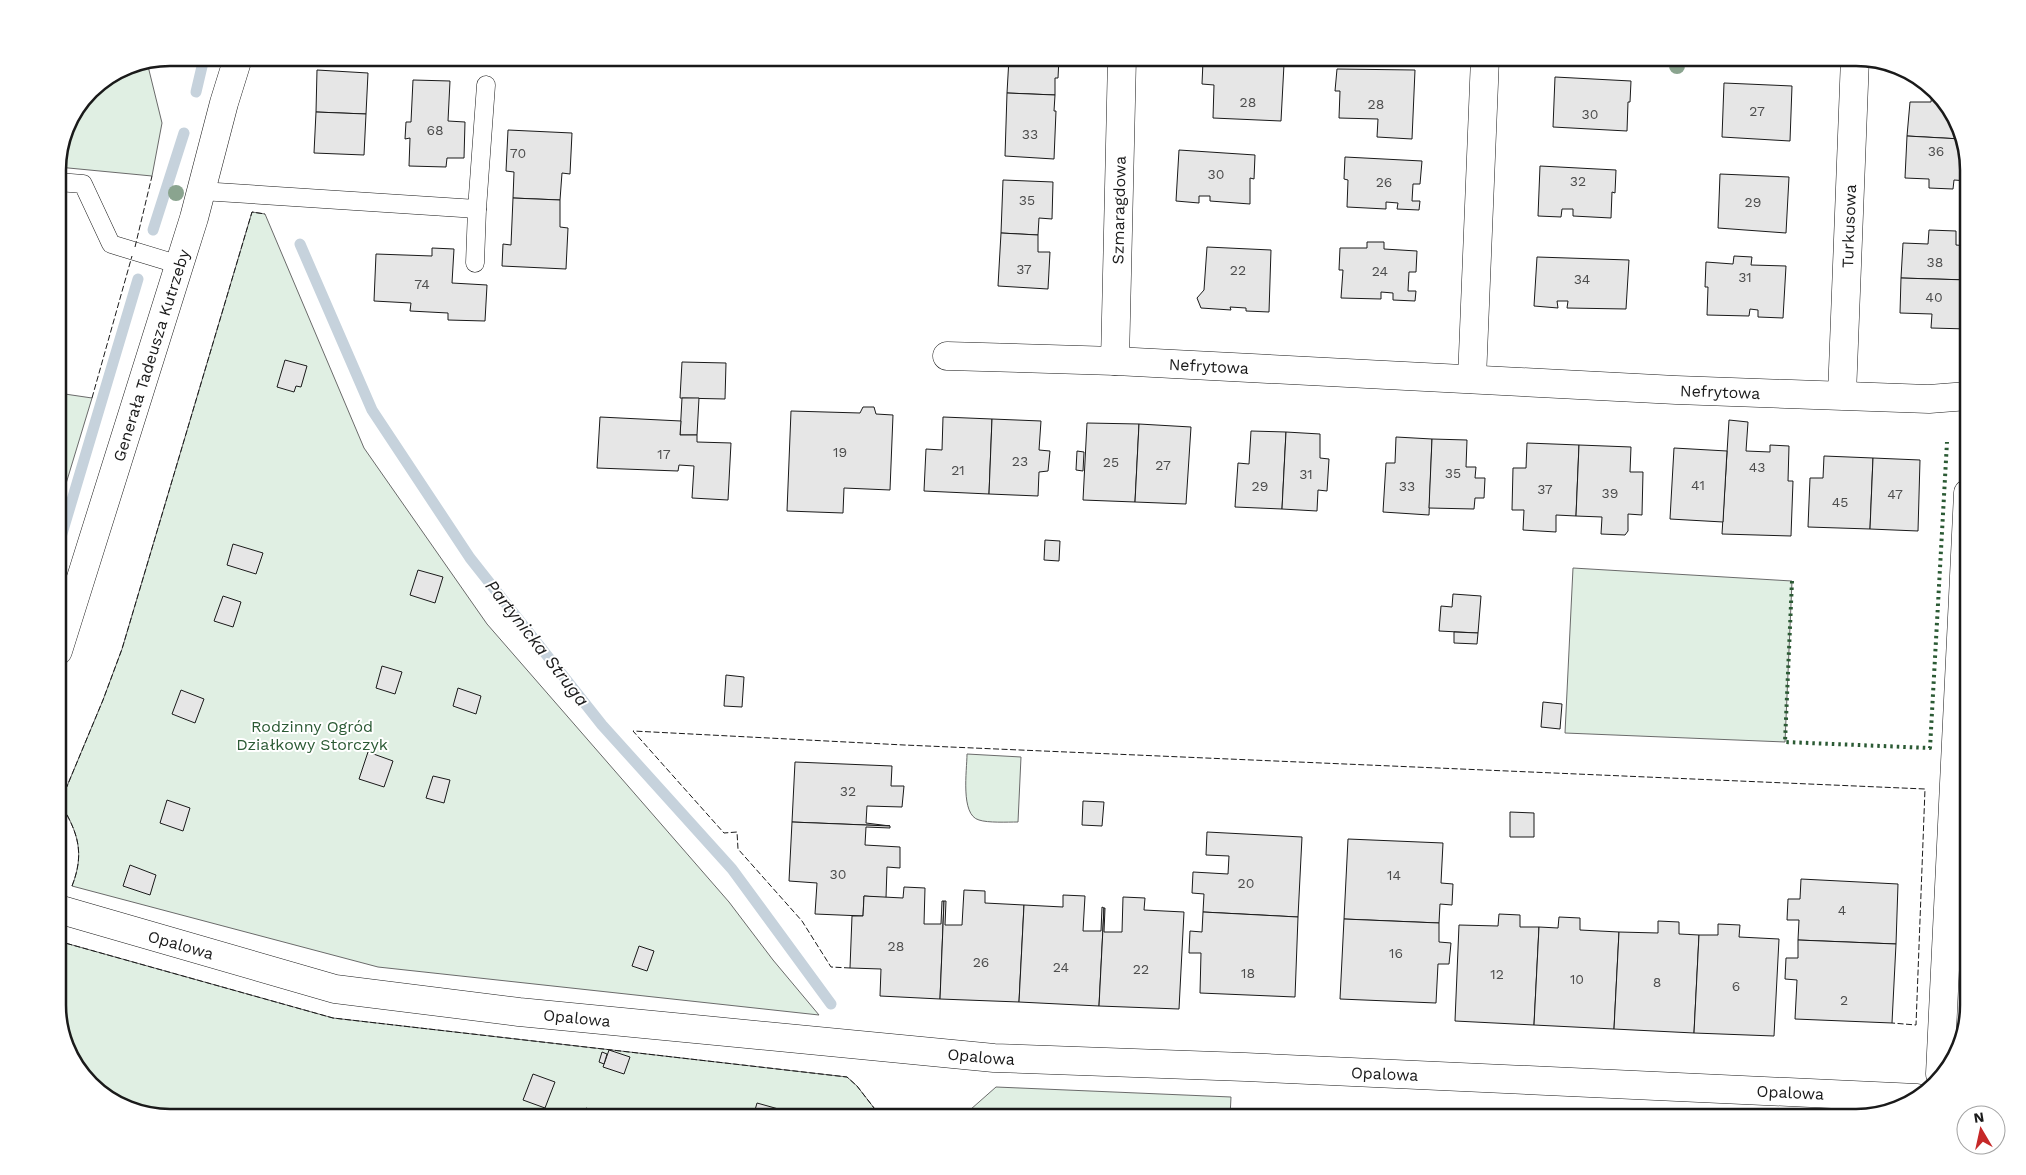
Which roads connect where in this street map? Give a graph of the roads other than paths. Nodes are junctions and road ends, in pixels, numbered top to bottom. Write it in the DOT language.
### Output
graph roads {
  1 [pos="236,66"];
  2 [pos="1122,66"];
  3 [pos="1485,66"];
  4 [pos="1855,66"];
  5 [pos="486,84"];
  6 [pos="66,183"];
  7 [pos="201,191"];
  8 [pos="476,209"];
  9 [pos="475,263"];
  10 [pos="180,265"];
  11 [pos="947,356"];
  12 [pos="1115,362"];
  13 [pos="1472,379"];
  14 [pos="1842,395"];
  15 [pos="1960,401"];
  16 [pos="66,626"];
  17 [pos="1960,659"];
  18 [pos="66,911"];
  19 [pos="1940,1065"];
  20 [pos="1903,1097"];
  1 -- 7 [label="street, Generała Tadeusza Kutrzeby"];
  2 -- 12 [label="street, Szmaragdowa"];
  3 -- 13 [label="street"];
  4 -- 14 [label="street, Turkusowa"];
  5 -- 8 [label="lane"];
  6 -- 10 [label="lane"];
  7 -- 8 [label="lane"];
  7 -- 10 [label="street, Generała Tadeusza Kutrzeby"];
  8 -- 9 [label="lane"];
  10 -- 16 [label="street, Generała Tadeusza Kutrzeby"];
  11 -- 12 [label="street, Nefrytowa"];
  12 -- 13 [label="street, Nefrytowa"];
  13 -- 14 [label="street, Nefrytowa"];
  14 -- 15 [label="street, Nefrytowa"];
  17 -- 19 [label="street"];
  18 -- 20 [label="street, Opalowa"];
}
